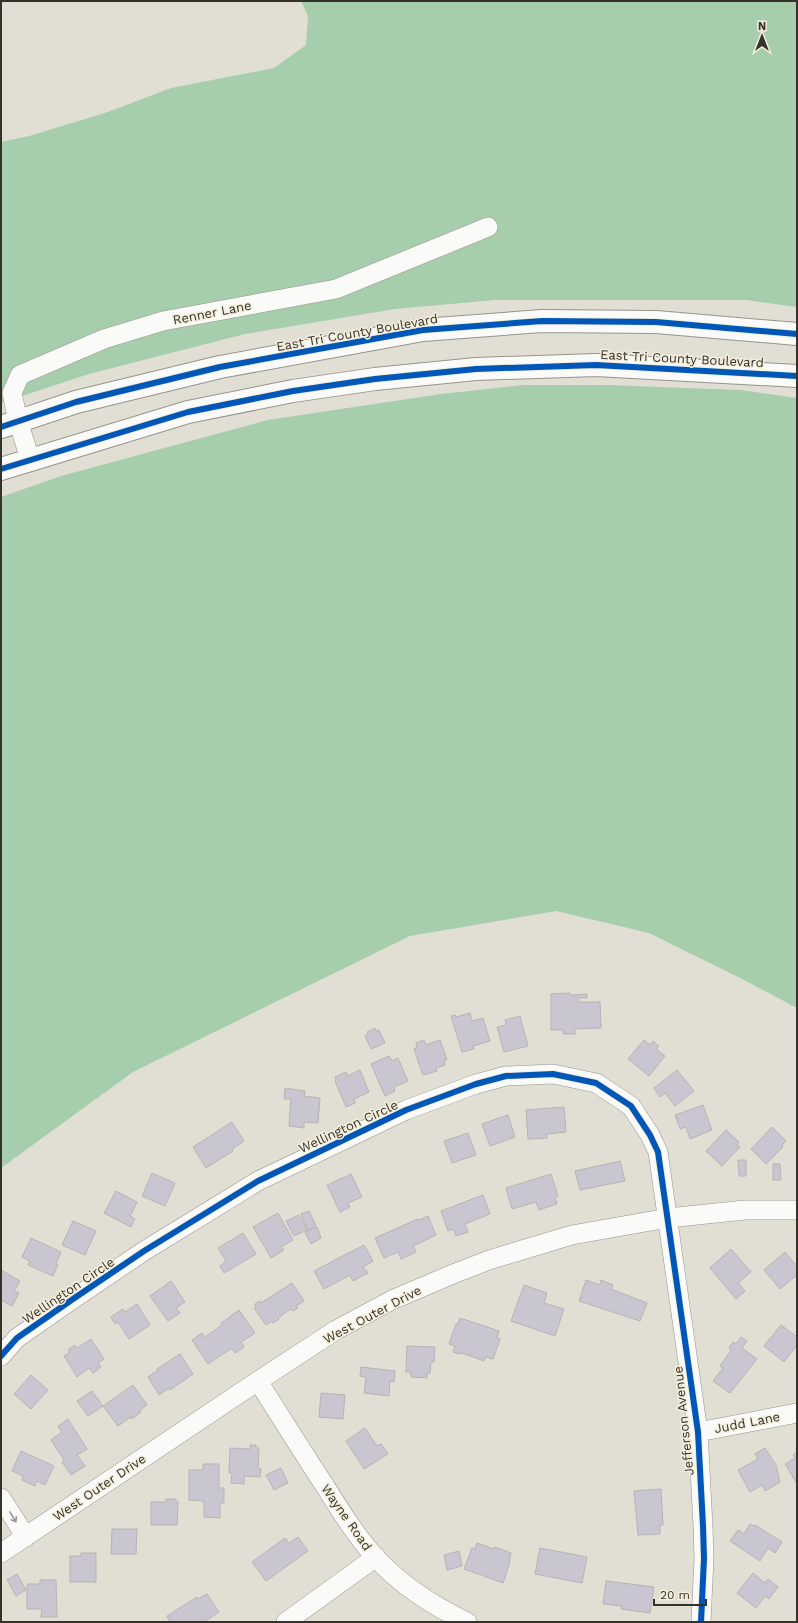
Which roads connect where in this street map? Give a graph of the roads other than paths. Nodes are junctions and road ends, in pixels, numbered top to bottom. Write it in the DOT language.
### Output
graph roads {
  1 [pos="488,227"];
  2 [pos="797,334"];
  3 [pos="797,376"];
  4 [pos="9,424"];
  5 [pos="30,459"];
  6 [pos="1,469"];
  7 [pos="797,1210"];
  8 [pos="668,1218"];
  9 [pos="1,1356"];
  10 [pos="258,1381"];
  11 [pos="797,1413"];
  12 [pos="698,1432"];
  13 [pos="1,1498"];
  14 [pos="26,1537"];
  15 [pos="1,1554"];
  16 [pos="376,1557"];
  17 [pos="286,1622"];
  18 [pos="467,1622"];
  19 [pos="701,1622"];
  1 -- 4 [label="street, Renner Lane"];
  2 -- 4 [label="highway, East Tri County Boulevard"];
  3 -- 5 [label="highway, East Tri County Boulevard"];
  4 -- 5 [label="street, Renner Lane"];
  5 -- 6 [label="highway, East Tri County Boulevard"];
  7 -- 8 [label="street, West Outer Drive"];
  8 -- 9 [label="street, Wellington Circle"];
  8 -- 10 [label="street, West Outer Drive"];
  8 -- 12 [label="street, Jefferson Avenue"];
  10 -- 14 [label="street, West Outer Drive"];
  10 -- 16 [label="street, Wayne Road"];
  11 -- 12 [label="street, Judd Lane"];
  12 -- 19 [label="street, Jefferson Avenue"];
  13 -- 14 [label="street, one-way"];
  14 -- 15 [label="street, West Outer Drive"];
  16 -- 17 [label="street"];
  16 -- 18 [label="street, Wayne Road"];
}
